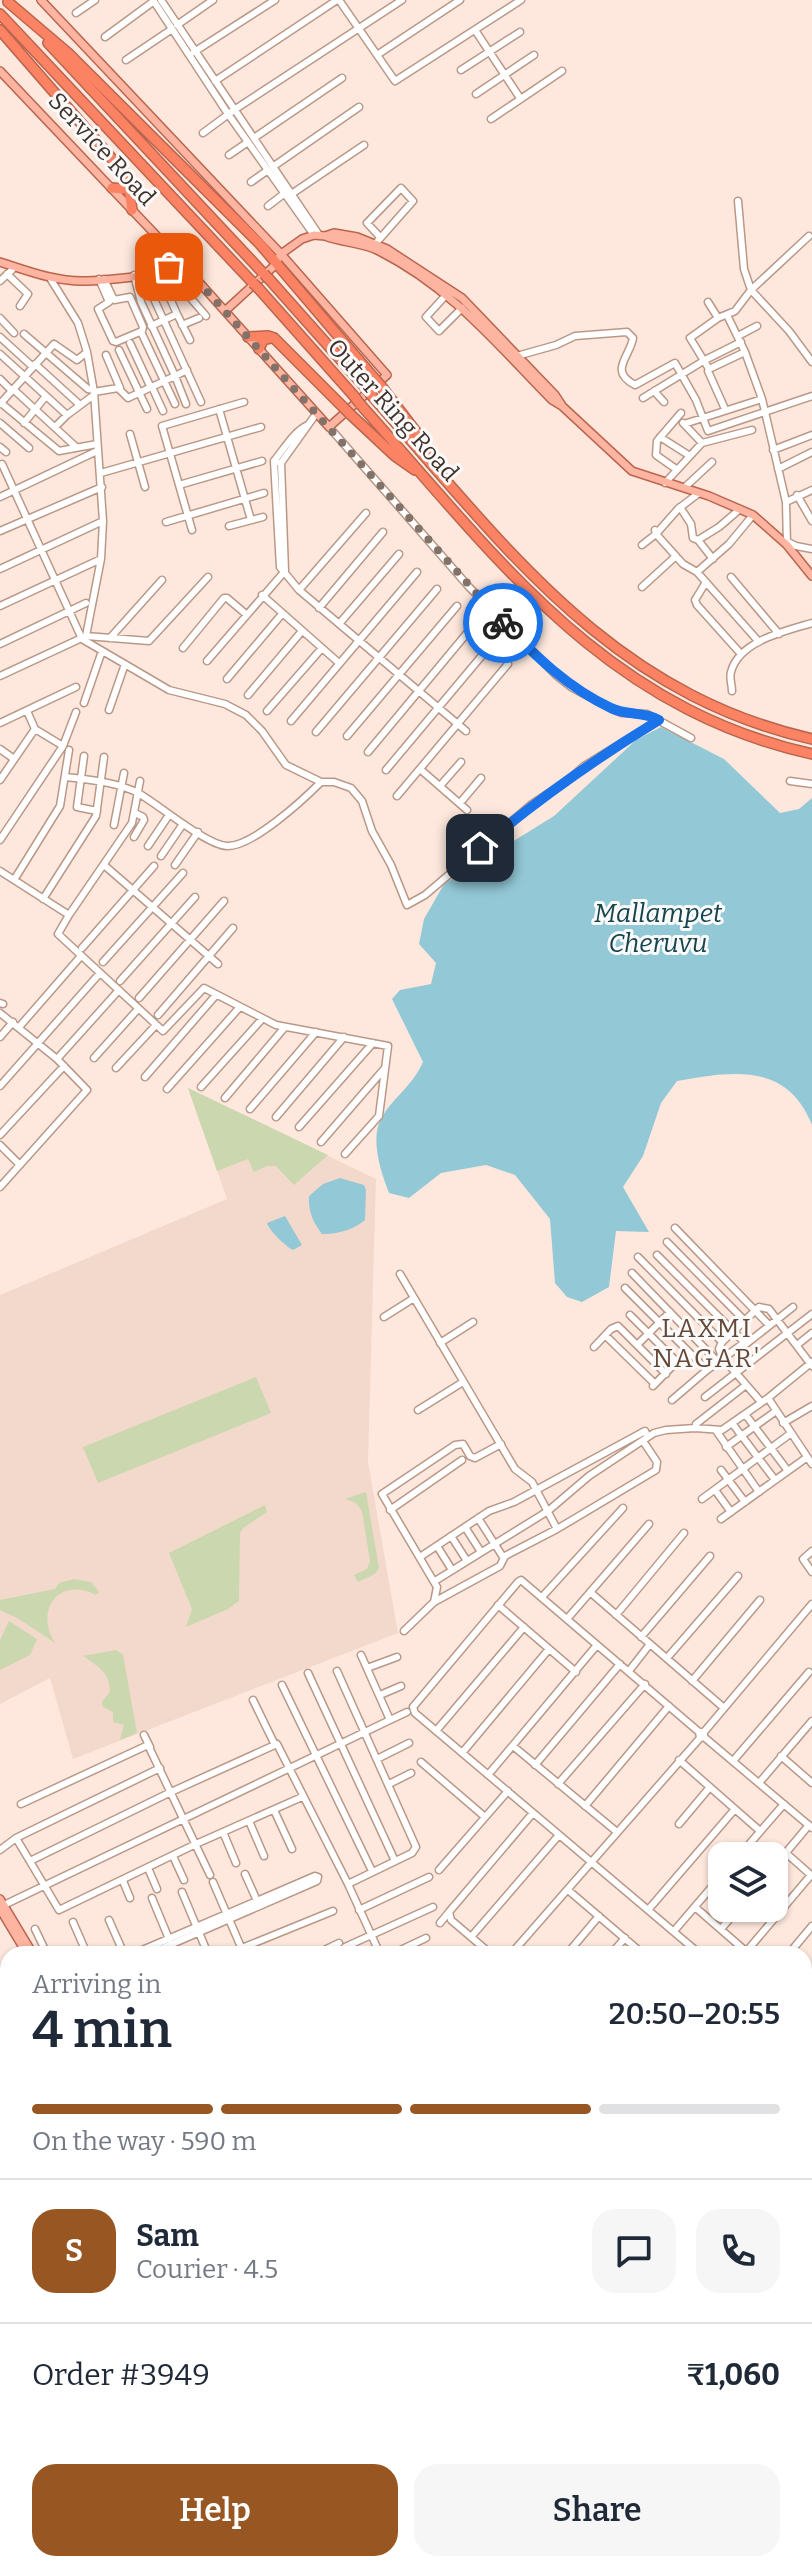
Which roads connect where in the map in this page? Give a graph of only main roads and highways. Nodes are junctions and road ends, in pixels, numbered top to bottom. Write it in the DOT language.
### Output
graph roads {
  1 [pos="41,0"];
  2 [pos="7,1"];
  3 [pos="0,14"];
  4 [pos="0,30"];
  5 [pos="0,71"];
  6 [pos="129,182"];
  7 [pos="112,188"];
  8 [pos="132,210"];
  9 [pos="319,235"];
  10 [pos="171,251"];
  11 [pos="279,258"];
  12 [pos="0,262"];
  13 [pos="158,273"];
  14 [pos="192,275"];
  15 [pos="225,311"];
  16 [pos="248,337"];
  17 [pos="274,338"];
  18 [pos="259,349"];
  19 [pos="562,406"];
  20 [pos="437,469"];
  21 [pos="427,479"];
  22 [pos="812,576"];
  23 [pos="812,739"];
  24 [pos="812,754"];
  25 [pos="1,1904"];
  26 [pos="25,1946"];
  1 -- 11 [label="main road"];
  2 -- 11 [label="highway"];
  2 -- 20 [label="highway, Outer Ring Road, bridge"];
  3 -- 21 [label="highway, Outer Ring Road"];
  4 -- 6 [label="highway"];
  5 -- 7 [label="main road, Service Road"];
  6 -- 7 [label="highway"];
  6 -- 8 [label="highway"];
  7 -- 8 [label="main road, Service Road"];
  8 -- 10 [label="main road, Service Road"];
  9 -- 11 [label="main road"];
  9 -- 19 [label="main road"];
  9 -- 19 [label="main road"];
  10 -- 13 [label="main road"];
  10 -- 14 [label="main road, Service Road"];
  11 -- 15 [label="main road"];
  11 -- 18 [label="main road, Service Road"];
  11 -- 20 [label="highway"];
  12 -- 13 [label="main road"];
  13 -- 14 [label="main road"];
  14 -- 15 [label="main road, Service Road"];
  15 -- 16 [label="main road, Service Road"];
  16 -- 17 [label="highway"];
  16 -- 18 [label="main road, Service Road"];
  17 -- 18 [label="highway"];
  17 -- 21 [label="highway"];
  19 -- 22 [label="main road"];
  20 -- 23 [label="highway, Outer Ring Road"];
  21 -- 24 [label="highway, Outer Ring Road"];
  25 -- 26 [label="main road"];
}
